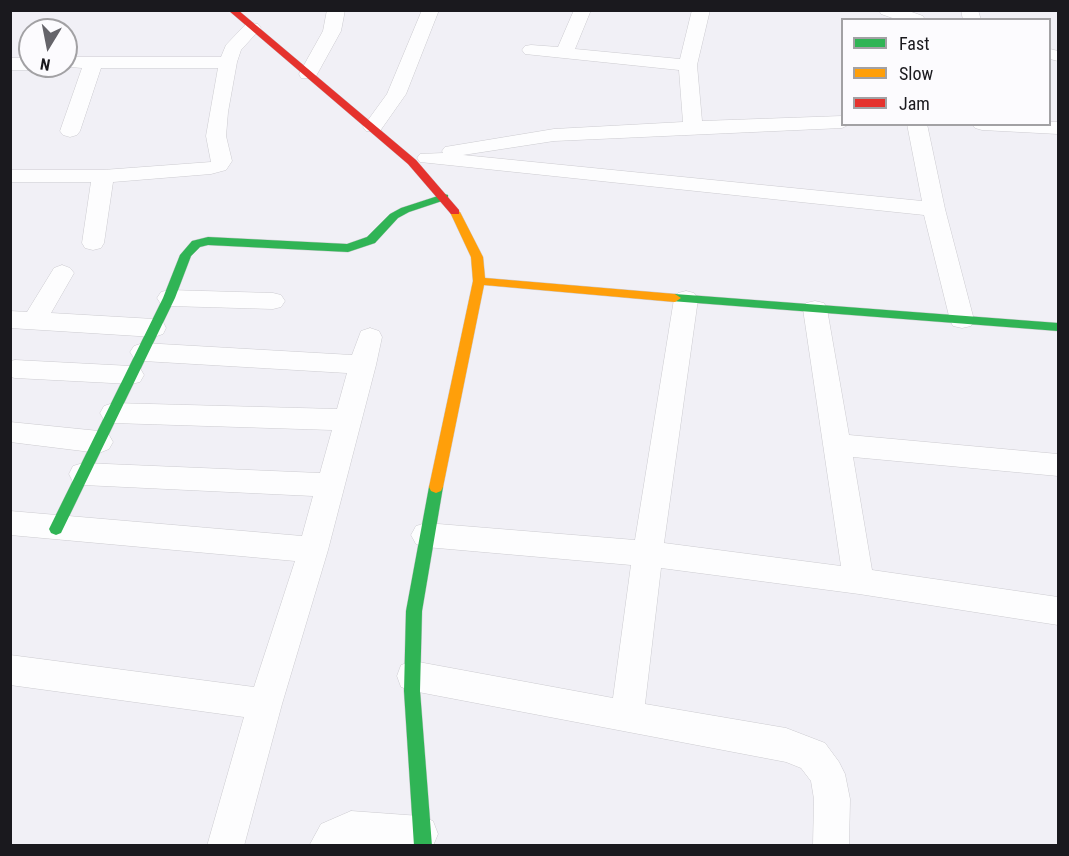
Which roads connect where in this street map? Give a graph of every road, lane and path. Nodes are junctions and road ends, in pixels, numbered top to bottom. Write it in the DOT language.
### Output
graph roads {
  1 [pos="232,10"];
  2 [pos="336,10"];
  3 [pos="431,10"];
  4 [pos="583,10"];
  5 [pos="701,10"];
  6 [pos="887,10"];
  7 [pos="911,18"];
  8 [pos="252,28"];
  9 [pos="531,50"];
  10 [pos="564,53"];
  11 [pos="94,62"];
  12 [pos="228,62"];
  13 [pos="78,63"];
  14 [pos="688,65"];
  15 [pos="308,74"];
  16 [pos="841,122"];
  17 [pos="917,126"];
  18 [pos="1020,126"];
  19 [pos="373,127"];
  20 [pos="693,127"];
  21 [pos="1059,128"];
  22 [pos="70,131"];
  23 [pos="419,160"];
  24 [pos="10,176"];
  25 [pos="103,176"];
  26 [pos="444,197"];
  27 [pos="934,208"];
  28 [pos="93,243"];
  29 [pos="62,273"];
  30 [pos="479,281"];
  31 [pos="169,298"];
  32 [pos="686,299"];
  33 [pos="273,300"];
  34 [pos="815,309"];
  35 [pos="22,320"];
  36 [pos="962,320"];
  37 [pos="1059,327"];
  38 [pos="154,328"];
  39 [pos="143,352"];
  40 [pos="15,369"];
  41 [pos="131,375"];
  42 [pos="113,413"];
  43 [pos="348,420"];
  44 [pos="10,432"];
  45 [pos="99,442"];
  46 [pos="837,445"];
  47 [pos="1059,465"];
  48 [pos="83,474"];
  49 [pos="331,485"];
  50 [pos="10,523"];
  51 [pos="56,529"];
  52 [pos="426,535"];
  53 [pos="313,550"];
  54 [pos="648,554"];
  55 [pos="859,581"];
  56 [pos="1059,611"];
  57 [pos="10,670"];
  58 [pos="413,676"];
  59 [pos="265,704"];
  60 [pos="627,717"];
  61 [pos="422,840"];
  62 [pos="225,846"];
  63 [pos="327,846"];
  64 [pos="831,846"];
  1 -- 8 [label="street"];
  2 -- 15 [label="street"];
  3 -- 19 [label="street"];
  4 -- 10 [label="street"];
  5 -- 14 [label="street"];
  6 -- 7 [label="street"];
  8 -- 12 [label="street"];
  8 -- 15 [label="street"];
  9 -- 10 [label="street"];
  10 -- 14 [label="street"];
  11 -- 12 [label="street"];
  11 -- 13 [label="street"];
  11 -- 22 [label="street"];
  12 -- 25 [label="street"];
  14 -- 20 [label="street"];
  15 -- 19 [label="street"];
  16 -- 20 [label="street"];
  17 -- 27 [label="street"];
  18 -- 21 [label="street"];
  19 -- 23 [label="street"];
  20 -- 23 [label="street"];
  23 -- 26 [label="street"];
  23 -- 27 [label="street"];
  24 -- 25 [label="street"];
  25 -- 28 [label="street"];
  26 -- 30 [label="street"];
  26 -- 31 [label="street"];
  27 -- 36 [label="street"];
  29 -- 35 [label="street"];
  30 -- 32 [label="street"];
  30 -- 52 [label="street"];
  31 -- 33 [label="street"];
  31 -- 38 [label="street"];
  32 -- 34 [label="street"];
  32 -- 54 [label="street"];
  34 -- 36 [label="street"];
  34 -- 46 [label="street"];
  35 -- 38 [label="street"];
  36 -- 37 [label="street"];
  38 -- 39 [label="street"];
  39 -- 41 [label="street"];
  39 -- 43 [label="street"];
  40 -- 41 [label="street"];
  41 -- 42 [label="street"];
  42 -- 43 [label="street"];
  42 -- 45 [label="street"];
  43 -- 49 [label="street"];
  44 -- 45 [label="street"];
  45 -- 48 [label="street"];
  46 -- 47 [label="street"];
  46 -- 55 [label="street"];
  48 -- 49 [label="street"];
  48 -- 51 [label="street"];
  49 -- 53 [label="street"];
  50 -- 51 [label="street"];
  51 -- 53 [label="street"];
  52 -- 54 [label="street"];
  52 -- 58 [label="street"];
  53 -- 59 [label="street"];
  54 -- 55 [label="street"];
  54 -- 60 [label="street"];
  55 -- 56 [label="street"];
  57 -- 59 [label="street"];
  58 -- 60 [label="street"];
  58 -- 61 [label="street"];
  59 -- 62 [label="street"];
  60 -- 64 [label="street"];
  61 -- 63 [label="street"];
}
